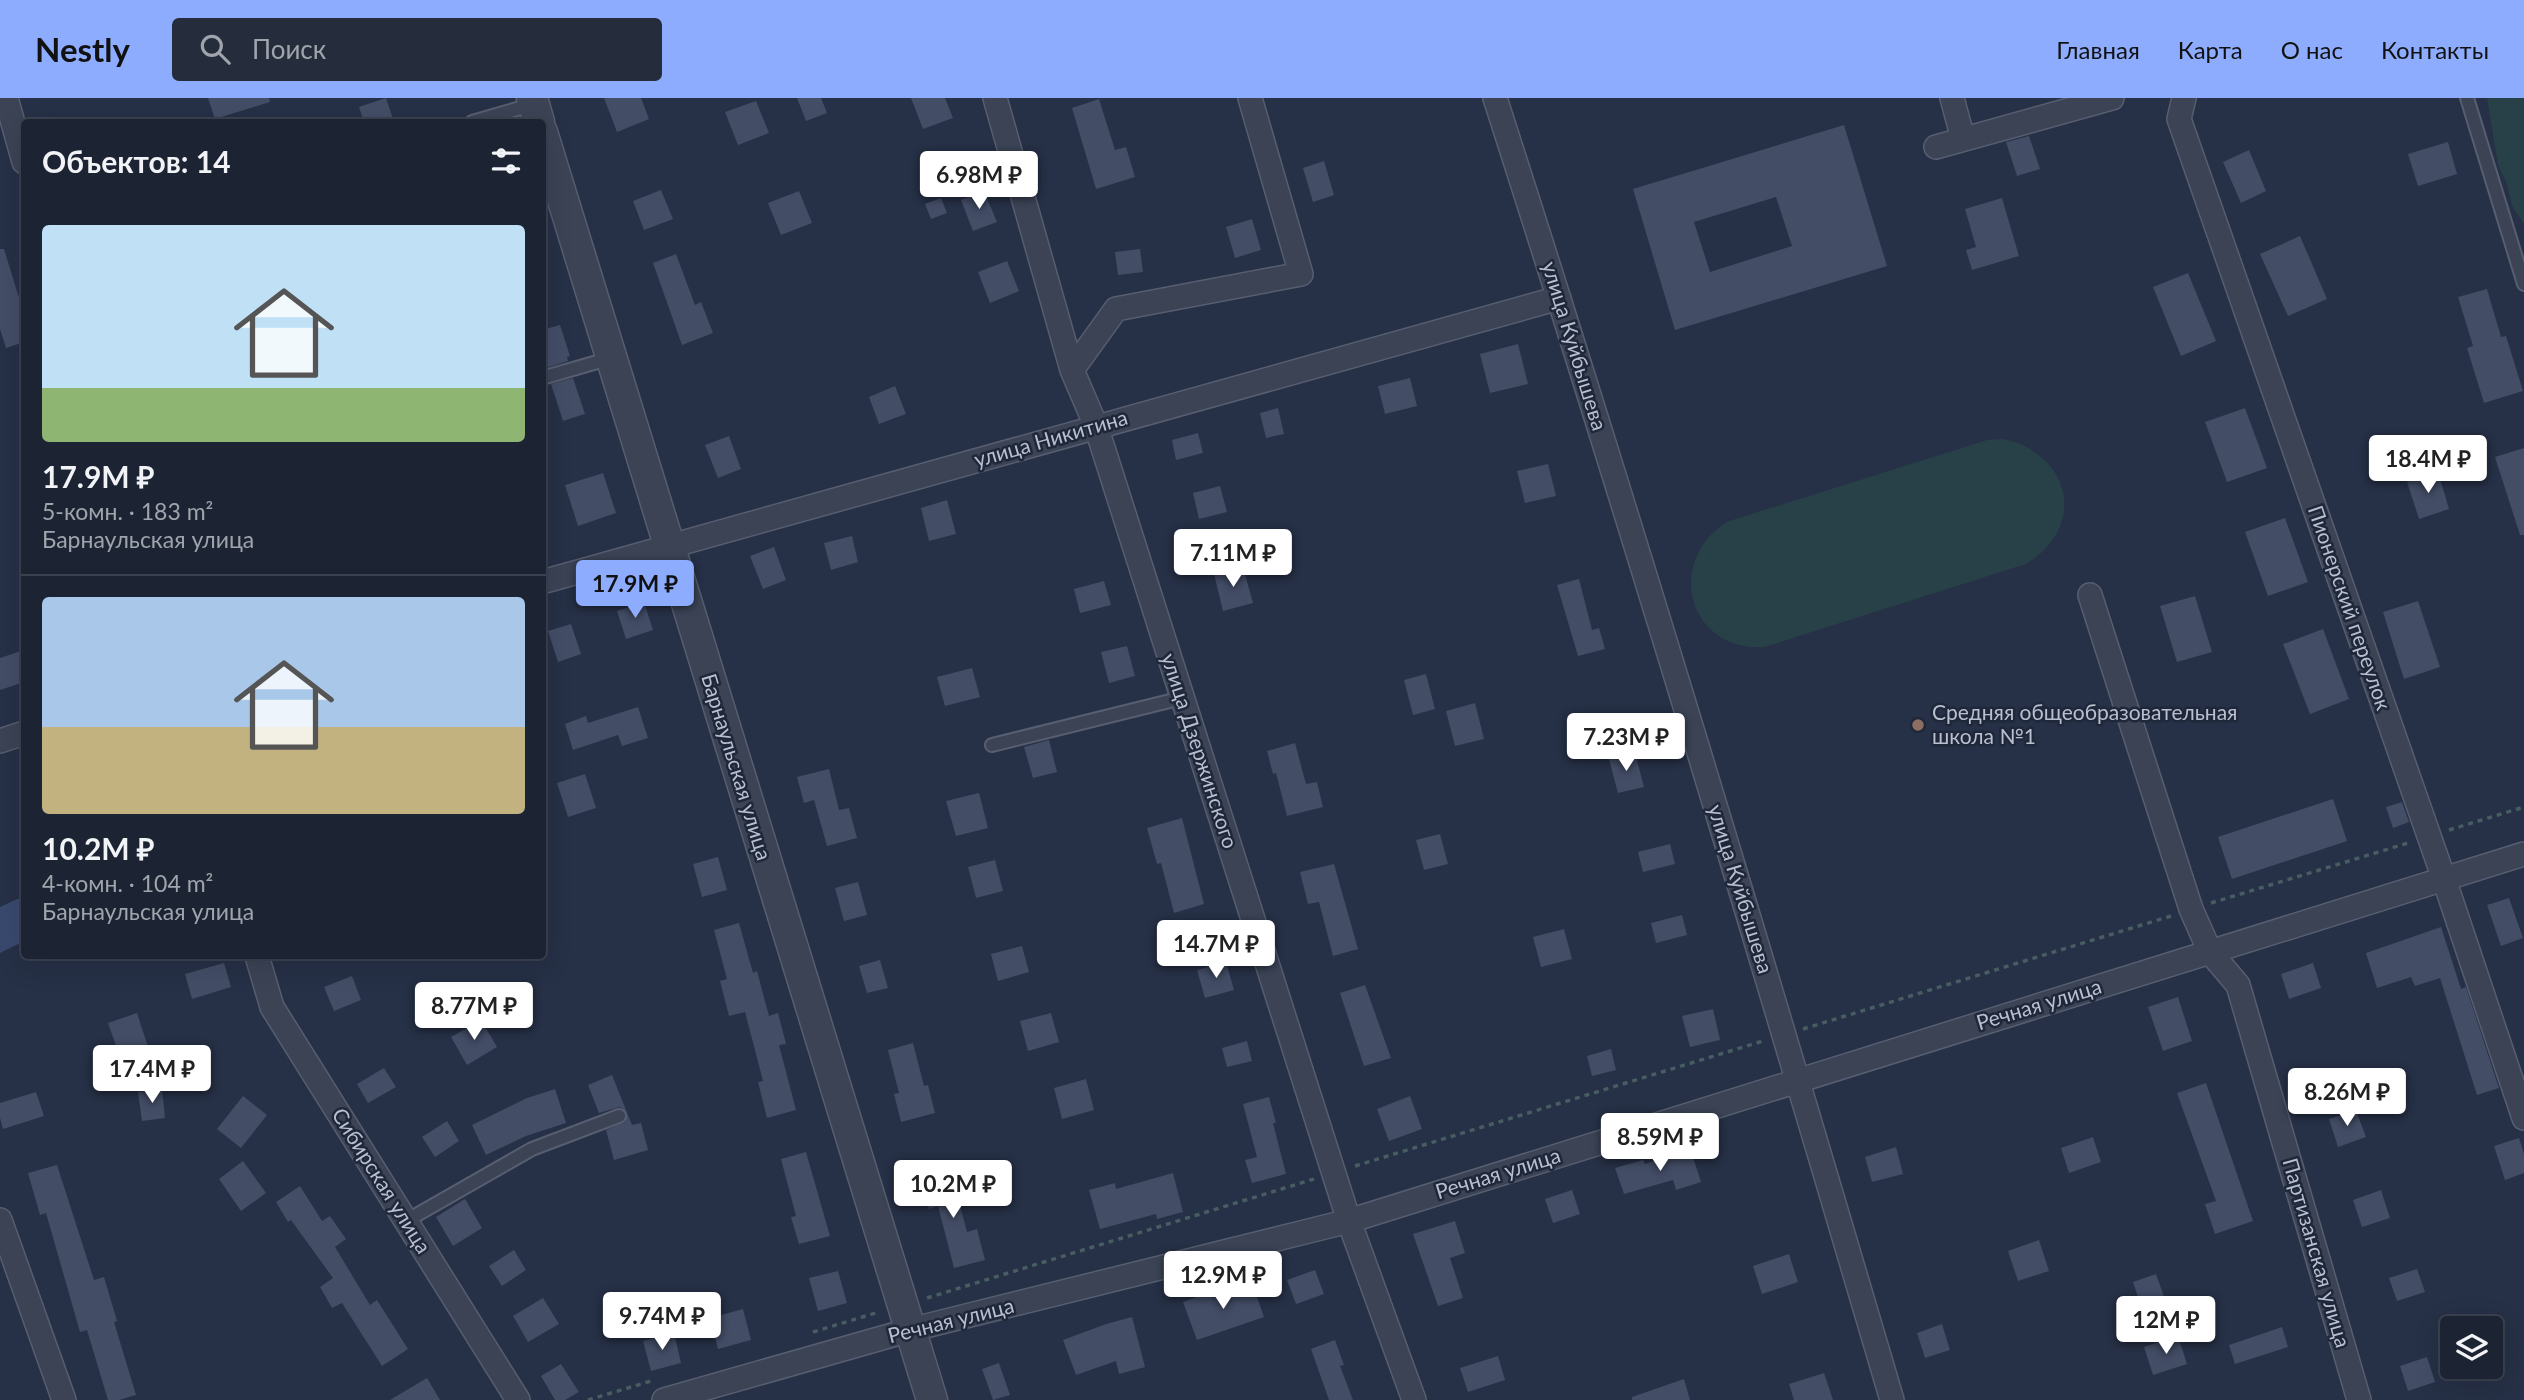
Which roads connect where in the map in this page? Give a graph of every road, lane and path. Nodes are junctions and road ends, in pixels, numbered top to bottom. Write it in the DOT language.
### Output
graph roads {
  1 [pos="6,98"];
  2 [pos="995,98"];
  3 [pos="1250,98"];
  4 [pos="1495,98"];
  5 [pos="1952,98"];
  6 [pos="2112,98"];
  7 [pos="2184,98"];
  8 [pos="2467,98"];
  9 [pos="535,108"];
  10 [pos="486,119"];
  11 [pos="1964,139"];
  12 [pos="546,145"];
  13 [pos="1936,146"];
  14 [pos="21,151"];
  15 [pos="2524,284"];
  16 [pos="1559,298"];
  17 [pos="611,358"];
  18 [pos="1072,370"];
  19 [pos="546,377"];
  20 [pos="1096,426"];
  21 [pos="668,547"];
  22 [pos="546,581"];
  23 [pos="2091,595"];
  24 [pos="1182,698"];
  25 [pos="21,734"];
  26 [pos="0,741"];
  27 [pos="992,745"];
  28 [pos="2524,807"];
  29 [pos="2429,836"];
  30 [pos="2524,853"];
  31 [pos="2444,879"];
  32 [pos="2191,909"];
  33 [pos="2210,952"];
  34 [pos="258,959"];
  35 [pos="1784,1035"];
  36 [pos="1798,1081"];
  37 [pos="619,1116"];
  38 [pos="2524,1118"];
  39 [pos="1334,1173"];
  40 [pos="0,1220"];
  41 [pos="406,1221"];
  42 [pos="1349,1221"];
  43 [pos="906,1318"];
  44 [pos="811,1333"];
  45 [pos="659,1390"];
  46 [pos="64,1400"];
  47 [pos="519,1400"];
  48 [pos="588,1400"];
  49 [pos="932,1400"];
  50 [pos="1414,1400"];
  51 [pos="1892,1400"];
  52 [pos="2359,1400"];
  1 -- 14 [label="street"];
  2 -- 18 [label="street, улица Дзержинского"];
  3 -- 18 [label="street"];
  4 -- 16 [label="street, улица Куйбышева"];
  5 -- 11 [label="street"];
  6 -- 11 [label="street"];
  7 -- 29 [label="street, Пионерский переулок"];
  8 -- 15 [label="lane"];
  9 -- 10 [label="lane"];
  11 -- 13 [label="street"];
  12 -- 17 [label="street, Барнаульская улица"];
  16 -- 20 [label="street, улица Никитина"];
  16 -- 35 [label="street, улица Куйбышева"];
  17 -- 19 [label="lane"];
  17 -- 21 [label="street, Барнаульская улица"];
  18 -- 20 [label="street, улица Дзержинского"];
  20 -- 21 [label="street, улица Никитина"];
  20 -- 24 [label="street, улица Дзержинского"];
  21 -- 22 [label="street, улица Никитина"];
  21 -- 43 [label="street, Барнаульская улица"];
  23 -- 32 [label="street, Партизанская улица"];
  24 -- 27 [label="lane"];
  24 -- 39 [label="street, улица Дзержинского"];
  25 -- 26 [label="street"];
  28 -- 29 [label="path"];
  29 -- 31 [label="street, Пионерский переулок"];
  29 -- 32 [label="path"];
  30 -- 31 [label="street, Речная улица"];
  31 -- 33 [label="street, Речная улица"];
  31 -- 38 [label="street, Пионерский переулок"];
  32 -- 33 [label="street, Партизанская улица"];
  32 -- 35 [label="path"];
  33 -- 36 [label="street, Речная улица"];
  33 -- 52 [label="street, Партизанская улица"];
  34 -- 41 [label="street, Сибирская улица"];
  35 -- 36 [label="street, улица Куйбышева"];
  35 -- 39 [label="path"];
  36 -- 42 [label="street, Речная улица"];
  36 -- 51 [label="street, улица Куйбышева"];
  37 -- 41 [label="lane"];
  39 -- 42 [label="street, улица Дзержинского"];
  39 -- 43 [label="path"];
  40 -- 46 [label="street"];
  41 -- 47 [label="street, Сибирская улица"];
  42 -- 43 [label="street, Речная улица"];
  42 -- 50 [label="street, улица Дзержинского"];
  43 -- 44 [label="path"];
  43 -- 45 [label="street, Речная улица"];
  43 -- 49 [label="street, Барнаульская улица"];
  45 -- 48 [label="path"];
}
